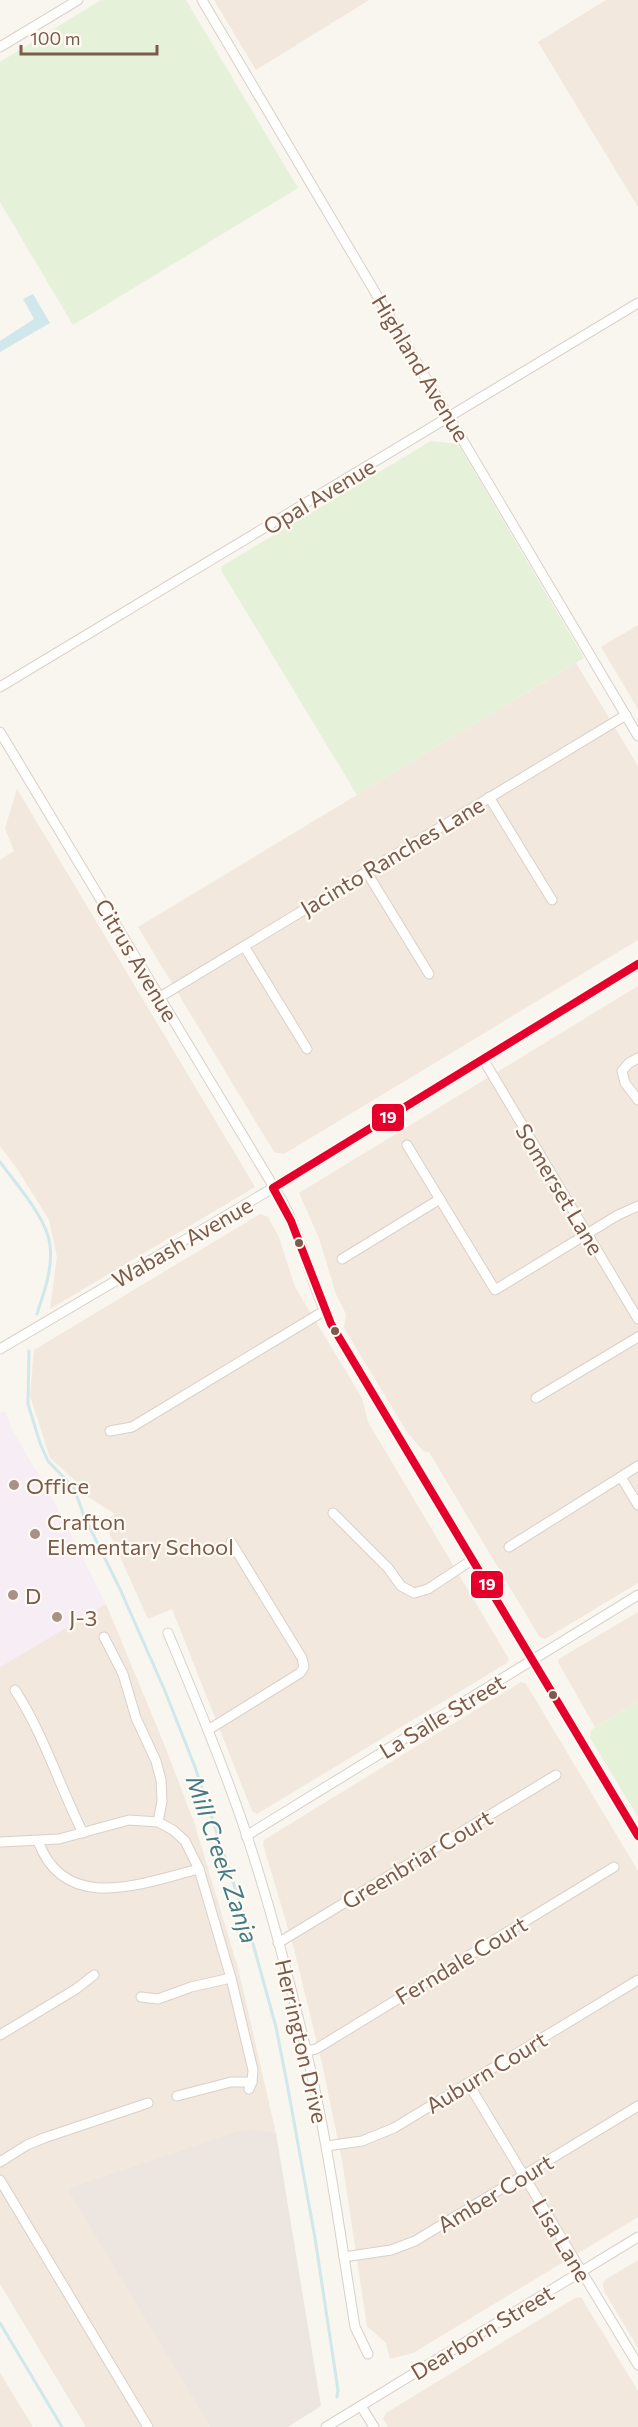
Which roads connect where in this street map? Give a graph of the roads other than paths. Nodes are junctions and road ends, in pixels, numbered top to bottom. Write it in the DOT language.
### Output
graph roads {
  1 [pos="78,0"];
  2 [pos="202,0"];
  3 [pos="0,47"];
  4 [pos="638,303"];
  5 [pos="450,417"];
  6 [pos="0,687"];
  7 [pos="626,716"];
  8 [pos="0,732"];
  9 [pos="638,736"];
  10 [pos="489,797"];
  11 [pos="366,872"];
  12 [pos="552,900"];
  13 [pos="244,946"];
  14 [pos="638,964"];
  15 [pos="429,974"];
  16 [pos="160,997"];
  17 [pos="308,1049"];
  18 [pos="638,1058"];
  19 [pos="483,1059"];
  20 [pos="638,1100"];
  21 [pos="407,1145"];
  22 [pos="273,1188"];
  23 [pos="440,1199"];
  24 [pos="638,1206"];
  25 [pos="586,1234"];
  26 [pos="342,1259"];
  27 [pos="324,1311"];
  28 [pos="638,1319"];
  29 [pos="638,1337"];
  30 [pos="0,1349"];
  31 [pos="536,1398"];
  32 [pos="110,1431"];
  33 [pos="638,1466"];
  34 [pos="621,1477"];
  35 [pos="638,1505"];
  36 [pos="333,1513"];
  37 [pos="231,1542"];
  38 [pos="509,1547"];
  39 [pos="472,1560"];
  40 [pos="638,1595"];
  41 [pos="168,1633"];
  42 [pos="104,1637"];
  43 [pos="532,1661"];
  44 [pos="15,1690"];
  45 [pos="208,1730"];
  46 [pos="556,1775"];
  47 [pos="158,1822"];
  48 [pos="83,1833"];
  49 [pos="246,1836"];
  50 [pos="638,1836"];
  51 [pos="38,1841"];
  52 [pos="0,1842"];
  53 [pos="614,1867"];
  54 [pos="199,1869"];
  55 [pos="279,1943"];
  56 [pos="94,1975"];
  57 [pos="231,1978"];
  58 [pos="638,1980"];
  59 [pos="141,1997"];
  60 [pos="0,2036"];
  61 [pos="306,2051"];
  62 [pos="468,2083"];
  63 [pos="177,2096"];
  64 [pos="148,2103"];
  65 [pos="638,2106"];
  66 [pos="327,2146"];
  67 [pos="0,2162"];
  68 [pos="523,2175"];
  69 [pos="0,2180"];
  70 [pos="638,2237"];
  71 [pos="344,2257"];
  72 [pos="581,2271"];
  73 [pos="368,2354"];
  74 [pos="638,2365"];
  75 [pos="361,2406"];
  76 [pos="148,2427"];
  77 [pos="326,2427"];
  78 [pos="374,2427"];
  1 -- 3 [label="street"];
  2 -- 5 [label="street, Highland Avenue"];
  4 -- 5 [label="street, Opal Avenue"];
  5 -- 6 [label="street, Opal Avenue"];
  5 -- 7 [label="street, Highland Avenue"];
  7 -- 9 [label="street, Highland Avenue"];
  7 -- 10 [label="street, Jacinto Ranches Lane"];
  8 -- 16 [label="street, Citrus Avenue"];
  10 -- 11 [label="street, Jacinto Ranches Lane"];
  10 -- 12 [label="street"];
  11 -- 13 [label="street, Jacinto Ranches Lane"];
  11 -- 15 [label="street"];
  13 -- 16 [label="street, Jacinto Ranches Lane"];
  13 -- 17 [label="street"];
  14 -- 19 [label="street, Wabash Avenue"];
  16 -- 22 [label="street, Citrus Avenue"];
  18 -- 20 [label="street"];
  19 -- 22 [label="street, Wabash Avenue"];
  19 -- 25 [label="street, Somerset Lane"];
  21 -- 23 [label="street"];
  22 -- 27 [label="street, Citrus Avenue"];
  22 -- 30 [label="street, Wabash Avenue"];
  23 -- 25 [label="street"];
  23 -- 26 [label="street"];
  24 -- 25 [label="street"];
  25 -- 28 [label="street, Somerset Lane"];
  27 -- 32 [label="street"];
  27 -- 39 [label="street, Citrus Avenue"];
  29 -- 31 [label="street"];
  33 -- 34 [label="street"];
  34 -- 35 [label="street"];
  34 -- 38 [label="street"];
  36 -- 39 [label="street"];
  37 -- 45 [label="street"];
  39 -- 43 [label="street, Citrus Avenue"];
  40 -- 43 [label="street, La Salle Street"];
  41 -- 45 [label="street, Herrington Drive"];
  42 -- 47 [label="street"];
  43 -- 49 [label="street, La Salle Street"];
  43 -- 50 [label="street, Citrus Avenue"];
  44 -- 48 [label="street"];
  45 -- 49 [label="street, Herrington Drive"];
  46 -- 55 [label="street, Greenbriar Court"];
  47 -- 48 [label="street"];
  47 -- 54 [label="street"];
  48 -- 51 [label="street"];
  49 -- 55 [label="street, Herrington Drive"];
  51 -- 52 [label="street"];
  51 -- 54 [label="street"];
  53 -- 61 [label="street, Ferndale Court"];
  54 -- 57 [label="street"];
  55 -- 61 [label="street, Herrington Drive"];
  56 -- 60 [label="street"];
  57 -- 59 [label="street"];
  57 -- 63 [label="street"];
  58 -- 62 [label="street, Auburn Court"];
  61 -- 66 [label="street, Herrington Drive"];
  62 -- 66 [label="street, Auburn Court"];
  62 -- 68 [label="street, Lisa Lane"];
  64 -- 67 [label="street"];
  65 -- 68 [label="street, Amber Court"];
  66 -- 71 [label="street, Herrington Drive"];
  68 -- 71 [label="street, Amber Court"];
  68 -- 72 [label="street, Lisa Lane"];
  69 -- 76 [label="street"];
  70 -- 72 [label="street, Dearborn Street"];
  71 -- 73 [label="street, Herrington Drive"];
  72 -- 74 [label="street, Lisa Lane"];
  72 -- 75 [label="street, Dearborn Street"];
  75 -- 77 [label="street, Dearborn Street"];
  75 -- 78 [label="street"];
}
